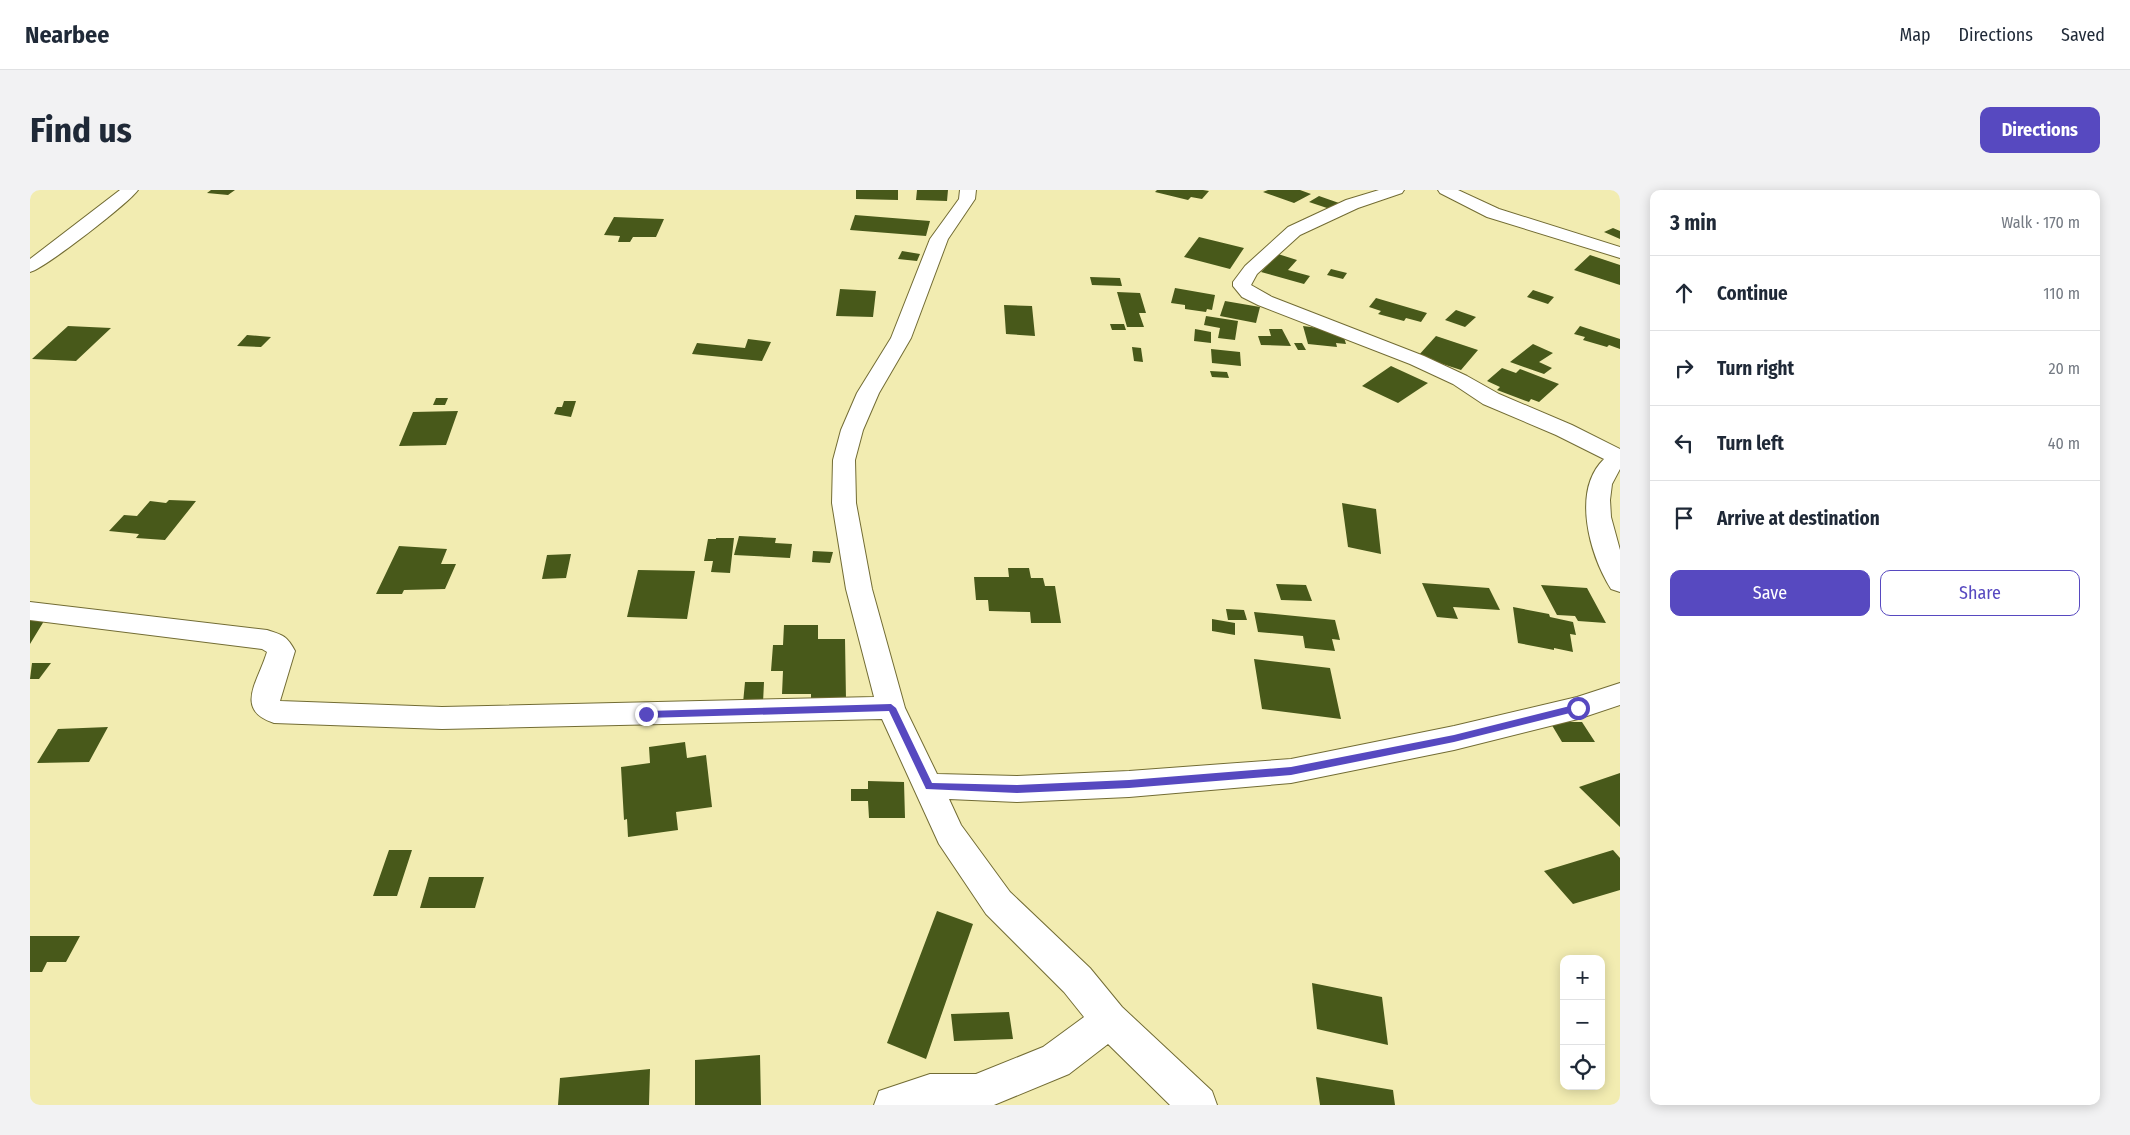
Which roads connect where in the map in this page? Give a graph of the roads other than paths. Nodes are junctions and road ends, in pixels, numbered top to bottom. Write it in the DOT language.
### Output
graph roads {
  1 [pos="130,190"];
  2 [pos="968,190"];
  3 [pos="1396,190"];
  4 [pos="1428,190"];
  5 [pos="1452,194"];
  6 [pos="1620,253"];
  7 [pos="30,267"];
  8 [pos="1619,457"];
  9 [pos="1620,583"];
  10 [pos="30,611"];
  11 [pos="1620,694"];
  12 [pos="891,708"];
  13 [pos="929,786"];
  14 [pos="1109,1020"];
  15 [pos="893,1105"];
  16 [pos="1198,1105"];
  1 -- 7 [label="street"];
  2 -- 12 [label="street"];
  3 -- 8 [label="street"];
  4 -- 5 [label="street"];
  5 -- 6 [label="street"];
  8 -- 9 [label="street"];
  10 -- 12 [label="street"];
  11 -- 13 [label="street"];
  12 -- 13 [label="street"];
  13 -- 14 [label="street"];
  14 -- 15 [label="street"];
  14 -- 16 [label="street"];
}
